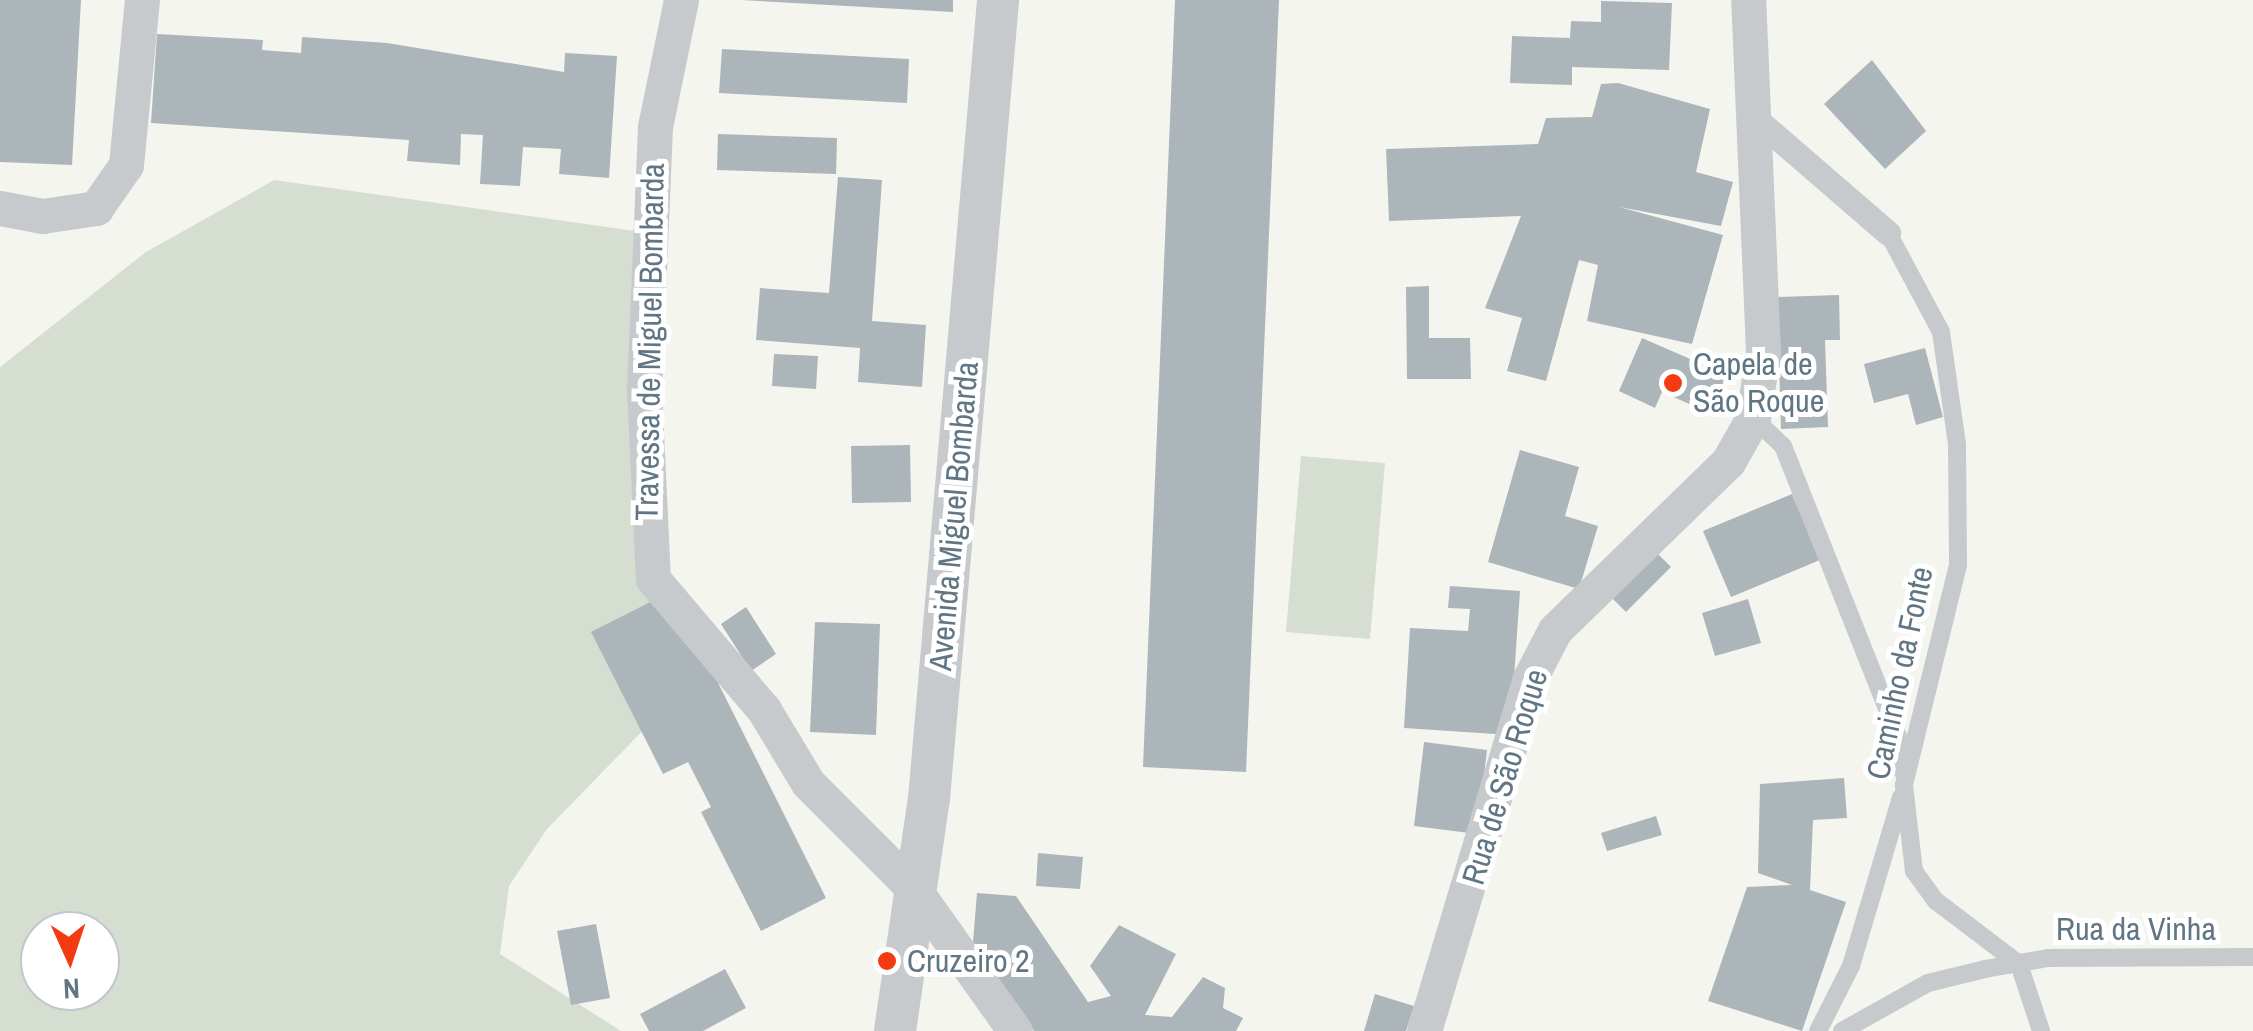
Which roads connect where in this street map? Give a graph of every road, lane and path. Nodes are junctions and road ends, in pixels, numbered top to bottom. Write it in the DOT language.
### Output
graph roads {
  1 [pos="142,0"];
  2 [pos="681,0"];
  3 [pos="998,0"];
  4 [pos="1748,0"];
  5 [pos="1750,113"];
  6 [pos="0,208"];
  7 [pos="1888,233"];
  8 [pos="1753,418"];
  9 [pos="1904,785"];
  10 [pos="914,889"];
  11 [pos="2253,956"];
  12 [pos="2019,964"];
  13 [pos="896,1031"];
  14 [pos="1015,1031"];
  15 [pos="1424,1031"];
  16 [pos="1818,1031"];
  17 [pos="1842,1031"];
  18 [pos="2041,1031"];
  1 -- 6 [label="street"];
  2 -- 10 [label="street, Travessa de Miguel Bombarda"];
  3 -- 10 [label="street, Avenida Miguel Bombarda"];
  4 -- 5 [label="street, Rua de São Roque"];
  5 -- 7 [label="street, Caminho da Fonte"];
  5 -- 8 [label="street, Rua de São Roque"];
  7 -- 9 [label="lane, Caminho da Fonte"];
  8 -- 9 [label="lane"];
  8 -- 15 [label="street, Rua de São Roque"];
  9 -- 12 [label="lane, Caminho da Fonte"];
  9 -- 16 [label="lane"];
  10 -- 13 [label="street, Avenida Miguel Bombarda"];
  10 -- 14 [label="street, Travessa de Miguel Bombarda"];
  11 -- 12 [label="lane, Rua da Vinha"];
  12 -- 17 [label="lane, Rua da Vinha"];
  12 -- 18 [label="lane"];
}
